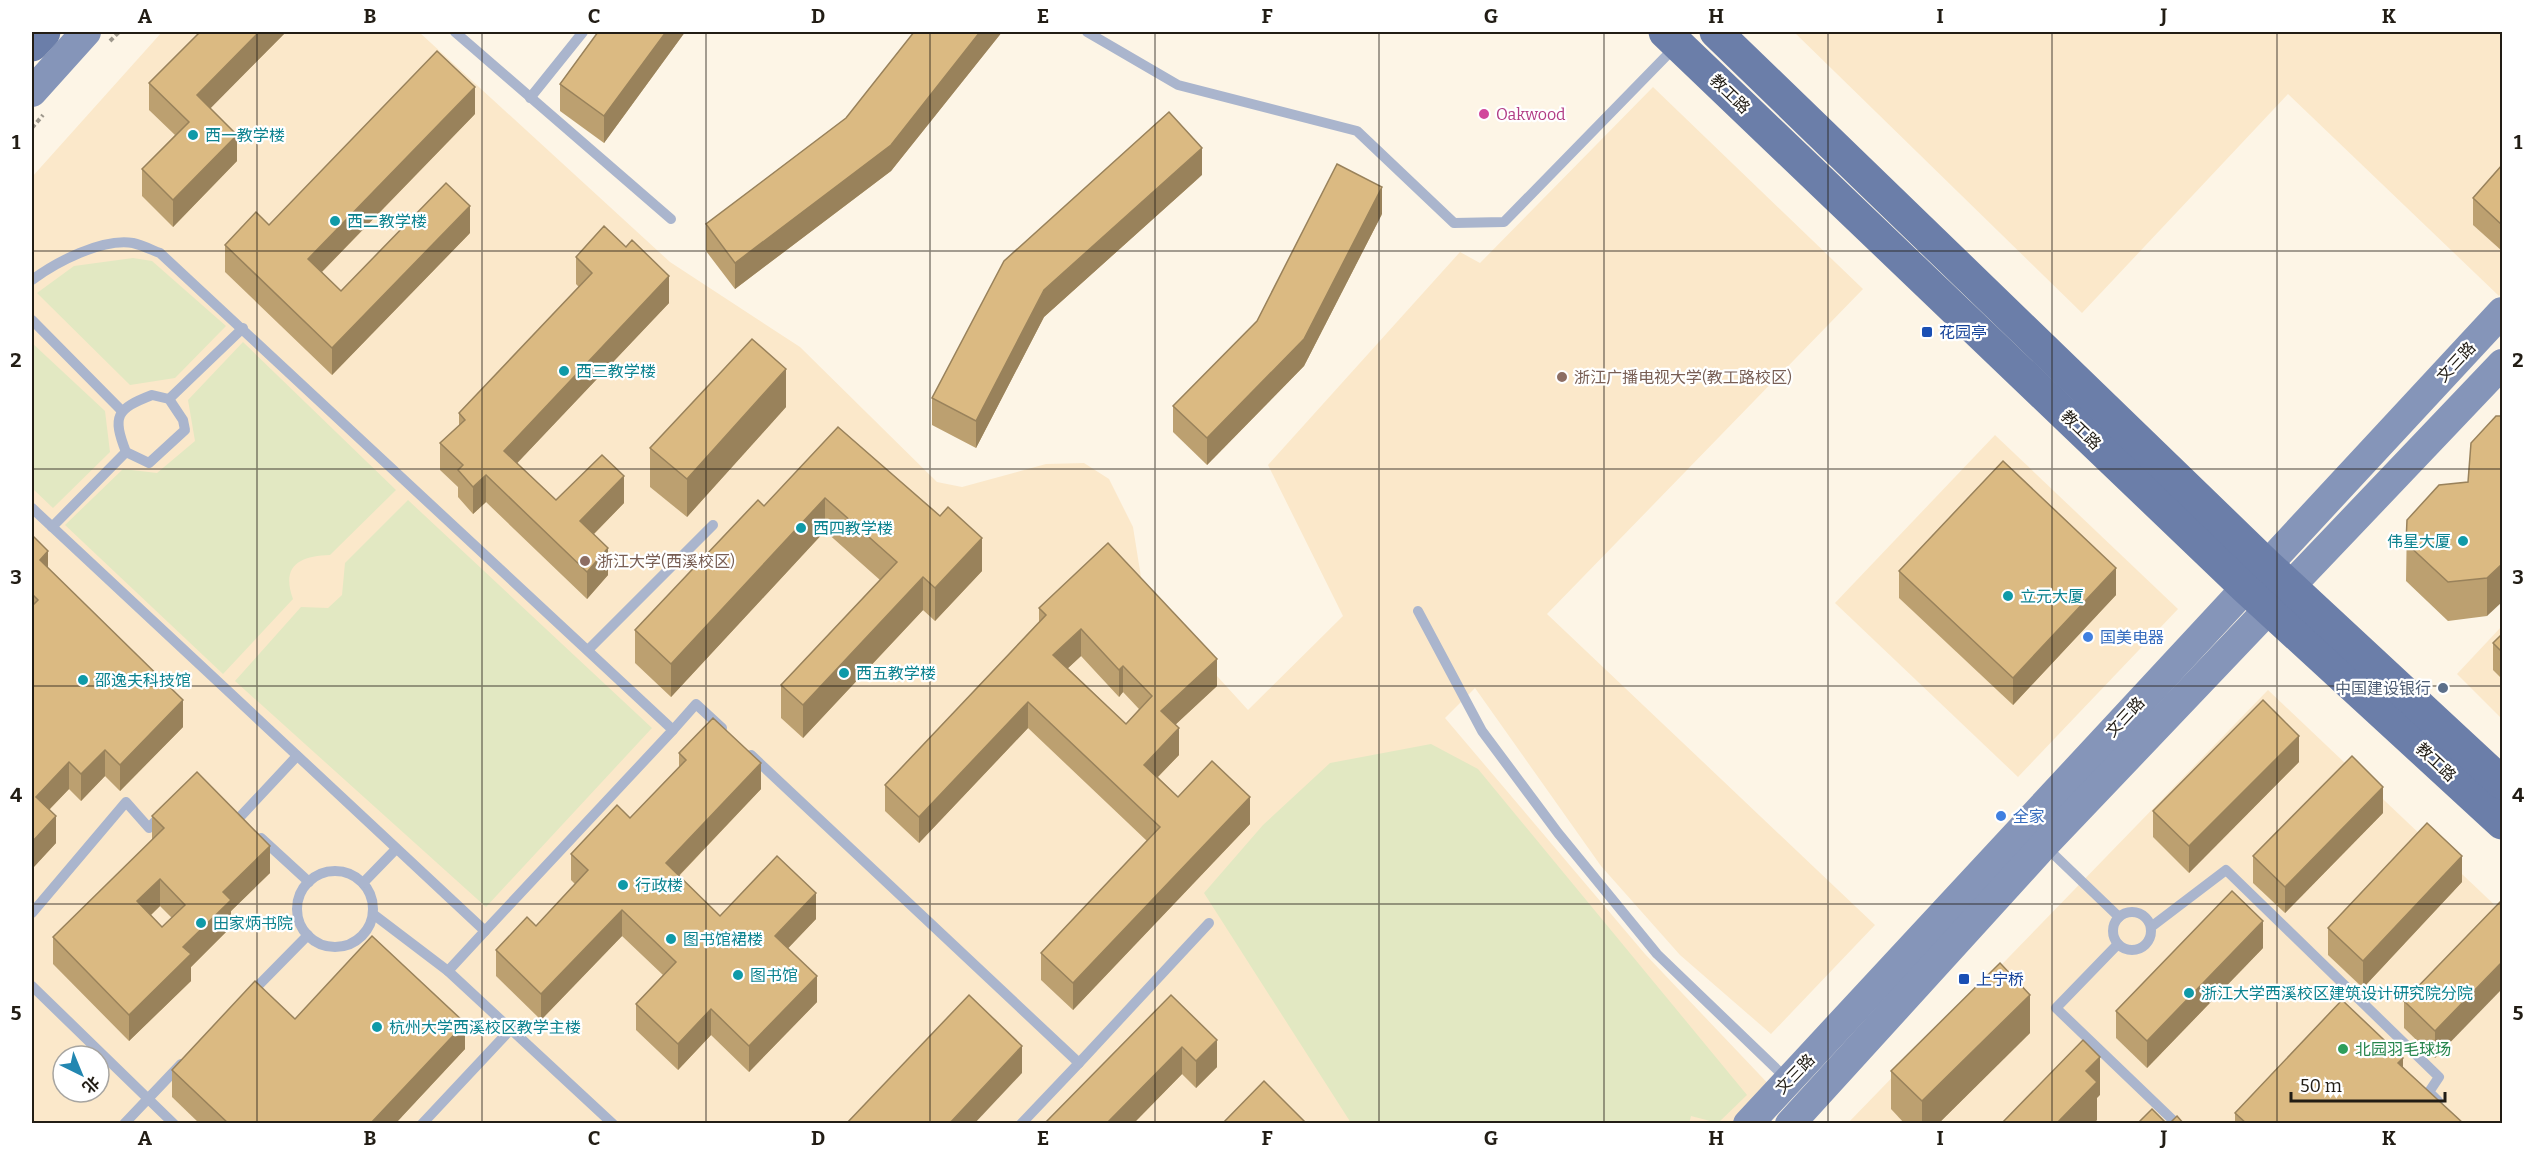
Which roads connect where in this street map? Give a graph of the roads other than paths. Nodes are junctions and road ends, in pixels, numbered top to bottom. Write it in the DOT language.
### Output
graph roads {
  1 [pos="44,32"];
  2 [pos="86,32"];
  3 [pos="455,32"];
  4 [pos="583,32"];
  5 [pos="1087,32"];
  6 [pos="1716,32"];
  7 [pos="1677,36"];
  8 [pos="32,45"];
  9 [pos="32,92"];
  10 [pos="530,98"];
  11 [pos="671,219"];
  12 [pos="32,280"];
  13 [pos="2502,312"];
  14 [pos="32,320"];
  15 [pos="243,328"];
  16 [pos="2502,364"];
  17 [pos="169,399"];
  18 [pos="122,411"];
  19 [pos="126,452"];
  20 [pos="32,508"];
  21 [pos="713,525"];
  22 [pos="52,528"];
  23 [pos="2267,565"];
  24 [pos="2244,587"];
  25 [pos="2282,598"];
  26 [pos="1418,611"];
  27 [pos="588,650"];
  28 [pos="673,730"];
  29 [pos="731,737"];
  30 [pos="740,745"];
  31 [pos="297,756"];
  32 [pos="2502,783"];
  33 [pos="173,804"];
  34 [pos="2502,823"];
  35 [pos="2044,845"];
  36 [pos="396,849"];
  37 [pos="309,882"];
  38 [pos="363,884"];
  39 [pos="32,913"];
  40 [pos="373,914"];
  41 [pos="2119,917"];
  42 [pos="1209,923"];
  43 [pos="2151,927"];
  44 [pos="485,931"];
  45 [pos="308,935"];
  46 [pos="2118,944"];
  47 [pos="448,971"];
  48 [pos="32,986"];
  49 [pos="243,1001"];
  50 [pos="512,1028"];
  51 [pos="187,1058"];
  52 [pos="1079,1063"];
  53 [pos="1800,1092"];
  54 [pos="147,1099"];
  55 [pos="2446,1108"];
  56 [pos="124,1124"];
  57 [pos="174,1124"];
  58 [pos="422,1124"];
  59 [pos="613,1124"];
  60 [pos="1021,1124"];
  61 [pos="1748,1124"];
  62 [pos="1790,1124"];
  63 [pos="2176,1124"];
  1 -- 8 [label="main road"];
  2 -- 9 [label="main road"];
  3 -- 10 [label="lane"];
  4 -- 10 [label="lane"];
  5 -- 7 [label="lane"];
  6 -- 23 [label="main road, 教工路"];
  7 -- 24 [label="main road, 教工路"];
  10 -- 11 [label="lane"];
  12 -- 15 [label="lane"];
  13 -- 23 [label="main road, 文三路"];
  14 -- 18 [label="lane"];
  15 -- 17 [label="lane"];
  15 -- 27 [label="lane"];
  16 -- 25 [label="main road, 文三路"];
  17 -- 18 [label="lane"];
  17 -- 19 [label="lane"];
  18 -- 19 [label="lane"];
  19 -- 22 [label="lane"];
  20 -- 22 [label="lane"];
  21 -- 27 [label="lane"];
  22 -- 31 [label="lane"];
  23 -- 24 [label="main road, 文三路"];
  23 -- 25 [label="main road, 教工路"];
  24 -- 25 [label="main road, 教工路"];
  24 -- 53 [label="main road, 文三路"];
  25 -- 32 [label="main road, 教工路"];
  25 -- 34 [label="main road, 教工路"];
  25 -- 35 [label="main road, 文三路"];
  26 -- 53 [label="lane"];
  27 -- 28 [label="lane"];
  28 -- 29 [label="lane"];
  28 -- 44 [label="lane"];
  30 -- 52 [label="lane"];
  31 -- 36 [label="lane"];
  31 -- 37 [label="lane"];
  33 -- 39 [label="lane"];
  35 -- 41 [label="lane"];
  35 -- 53 [label="main road, 文三路"];
  36 -- 38 [label="lane"];
  36 -- 44 [label="lane"];
  37 -- 38 [label="lane"];
  37 -- 45 [label="lane"];
  38 -- 40 [label="lane"];
  40 -- 45 [label="lane"];
  40 -- 47 [label="lane"];
  41 -- 43 [label="lane"];
  41 -- 46 [label="lane"];
  42 -- 52 [label="lane"];
  43 -- 46 [label="lane"];
  43 -- 55 [label="lane"];
  44 -- 47 [label="lane"];
  45 -- 49 [label="lane"];
  46 -- 63 [label="lane"];
  47 -- 50 [label="lane"];
  48 -- 54 [label="lane"];
  50 -- 58 [label="lane"];
  50 -- 59 [label="lane"];
  51 -- 54 [label="lane"];
  52 -- 60 [label="lane"];
  53 -- 61 [label="main road, 文三路"];
  53 -- 62 [label="main road, 文三路"];
  54 -- 56 [label="lane"];
  54 -- 57 [label="lane"];
}
